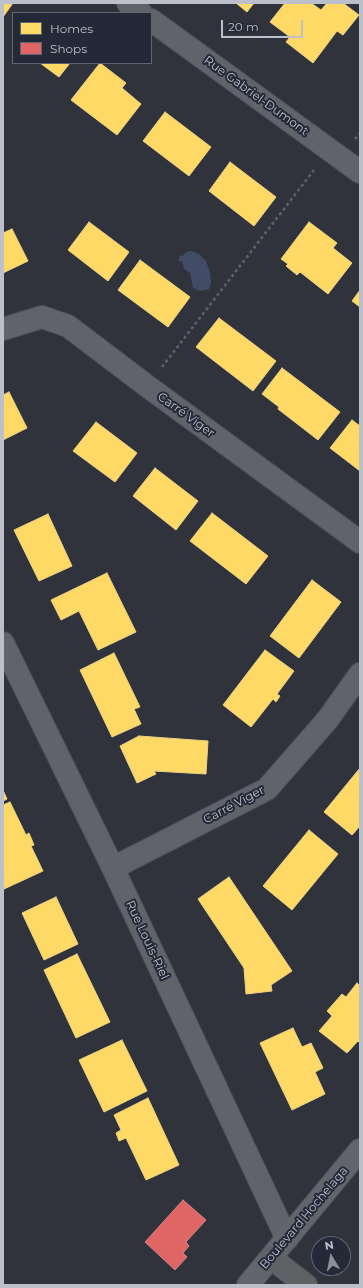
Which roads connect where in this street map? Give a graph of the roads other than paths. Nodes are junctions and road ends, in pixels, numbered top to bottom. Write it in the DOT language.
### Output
graph roads {
  1 [pos="128,3"];
  2 [pos="140,12"];
  3 [pos="152,21"];
  4 [pos="360,172"];
  5 [pos="3,329"];
  6 [pos="360,542"];
  7 [pos="3,643"];
  8 [pos="360,674"];
  9 [pos="113,868"];
  10 [pos="360,1150"];
  11 [pos="287,1239"];
  12 [pos="271,1258"];
  13 [pos="248,1285"];
  14 [pos="306,1285"];
  1 -- 2 [label="street"];
  3 -- 4 [label="street, Rue Gabriel-Dumont"];
  5 -- 6 [label="street, Carré Viger"];
  7 -- 9 [label="street, Rue Louis-Riel"];
  8 -- 9 [label="street, Carré Viger"];
  9 -- 11 [label="street, Rue Louis-Riel"];
  10 -- 11 [label="main road, Boulevard Hochelaga"];
  11 -- 12 [label="main road, Boulevard Hochelaga"];
  12 -- 13 [label="main road, Boulevard Hochelaga"];
  12 -- 14 [label="highway"];
}
